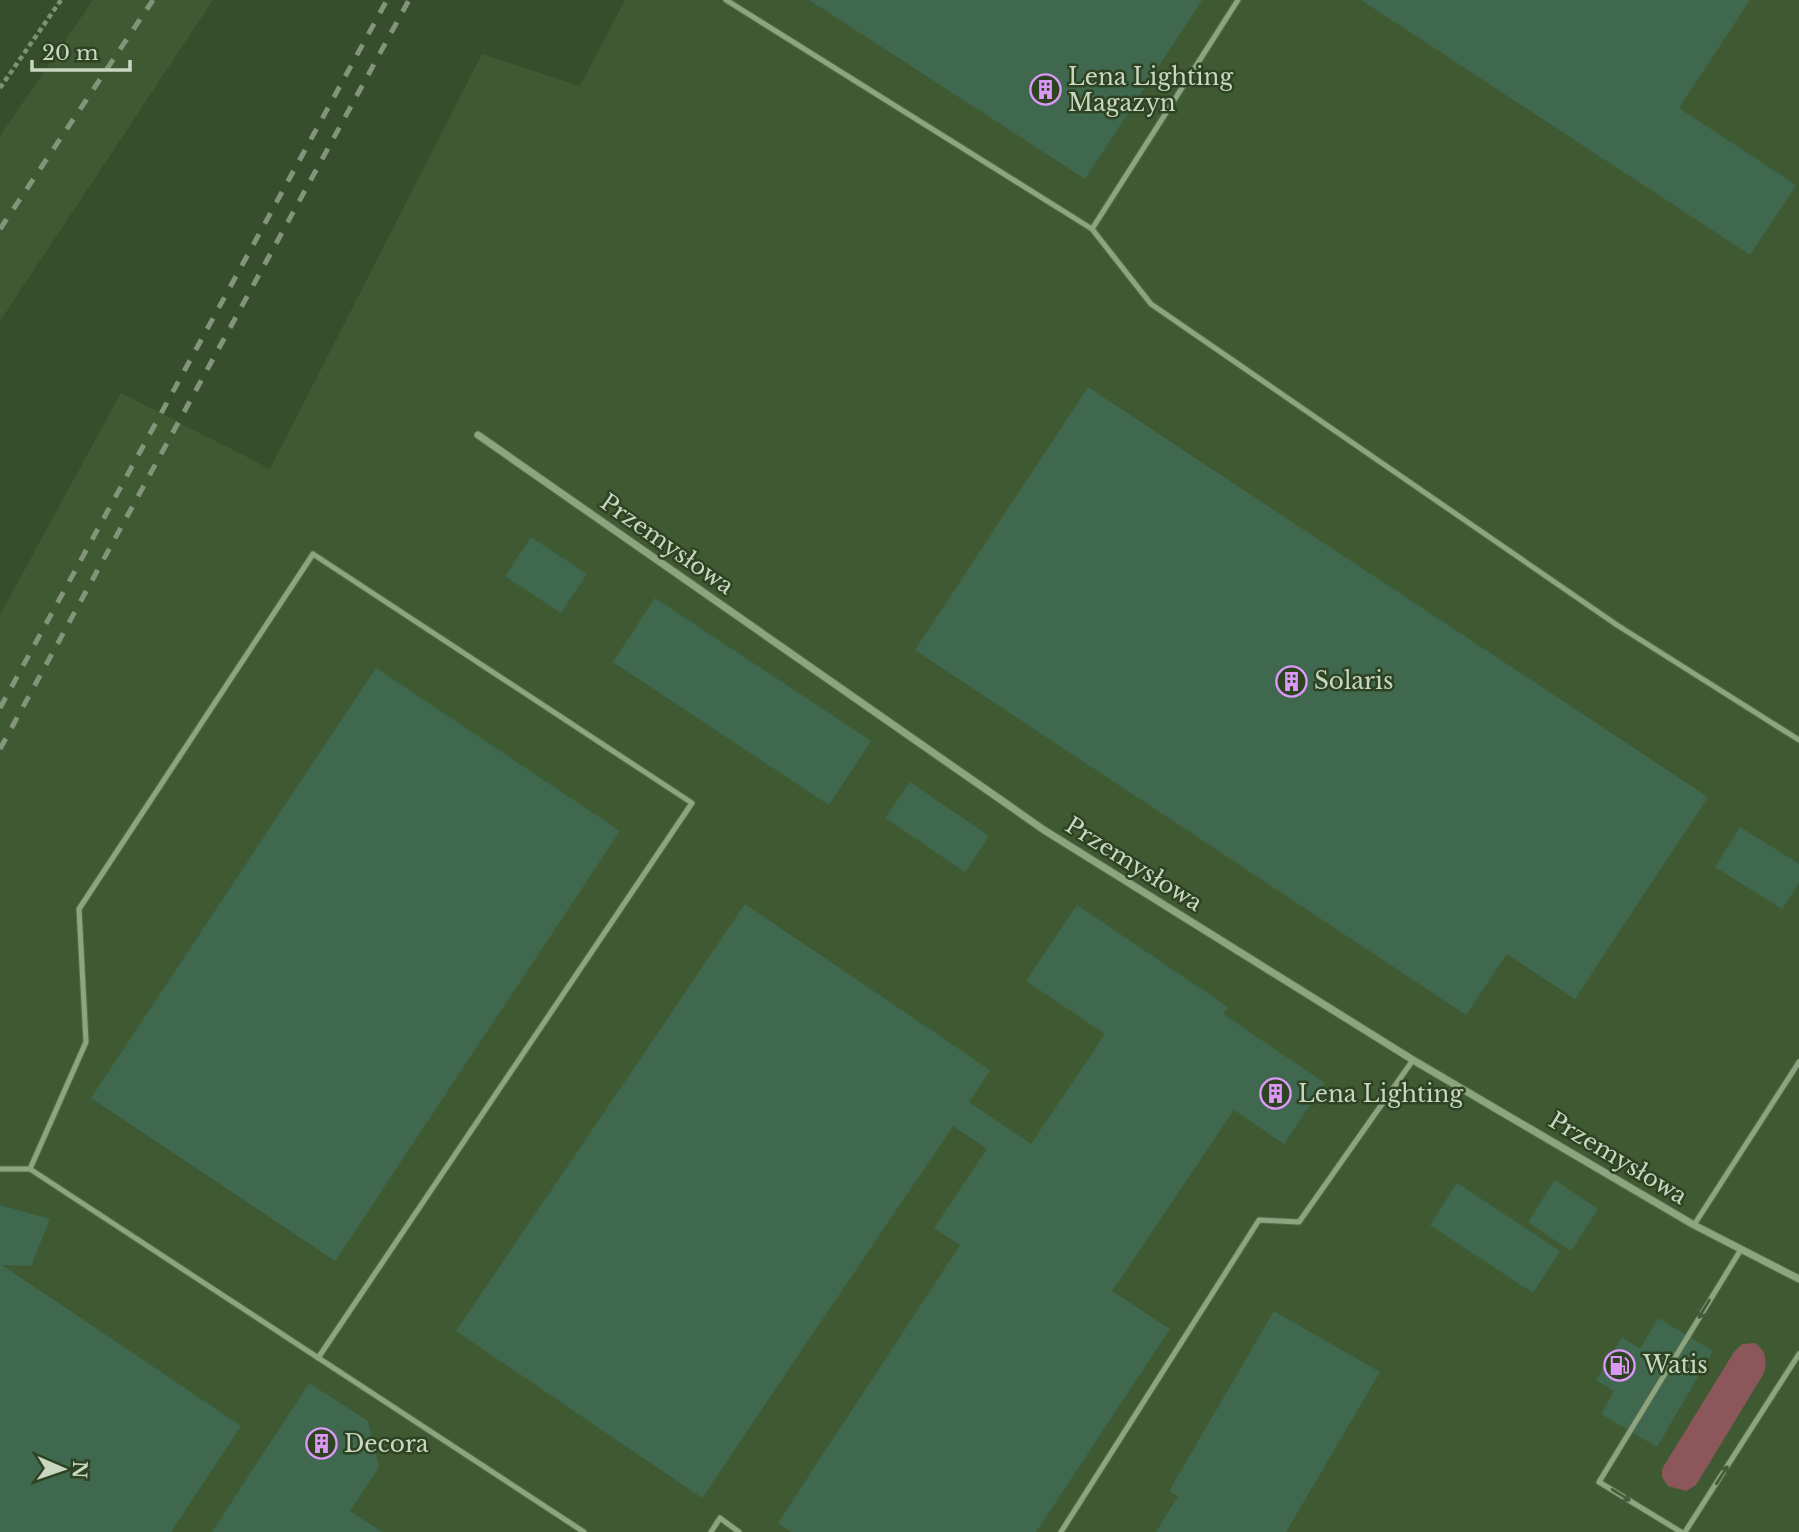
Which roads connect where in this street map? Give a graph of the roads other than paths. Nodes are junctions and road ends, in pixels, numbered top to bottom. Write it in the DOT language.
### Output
graph roads {
  1 [pos="726,0"];
  2 [pos="1238,0"];
  3 [pos="1092,229"];
  4 [pos="478,435"];
  5 [pos="1799,740"];
  6 [pos="1413,1060"];
  7 [pos="1799,1062"];
  8 [pos="0,1169"];
  9 [pos="30,1169"];
  10 [pos="1694,1225"];
  11 [pos="1740,1251"];
  12 [pos="1799,1279"];
  13 [pos="1799,1354"];
  14 [pos="318,1358"];
  15 [pos="584,1532"];
  16 [pos="711,1532"];
  17 [pos="739,1532"];
  18 [pos="1061,1532"];
  19 [pos="1683,1532"];
  1 -- 3 [label="lane"];
  2 -- 3 [label="lane"];
  3 -- 5 [label="lane"];
  4 -- 6 [label="street, Przemysłowa"];
  6 -- 10 [label="street, Przemysłowa"];
  6 -- 18 [label="lane"];
  7 -- 10 [label="lane"];
  8 -- 9 [label="lane"];
  9 -- 14 [label="lane"];
  9 -- 14 [label="lane"];
  10 -- 11 [label="street, Przemysłowa"];
  11 -- 12 [label="street, Przemysłowa"];
  11 -- 19 [label="lane, one-way"];
  19 -- 13 [label="lane, one-way"];
  14 -- 15 [label="lane"];
  16 -- 17 [label="lane"];
}
